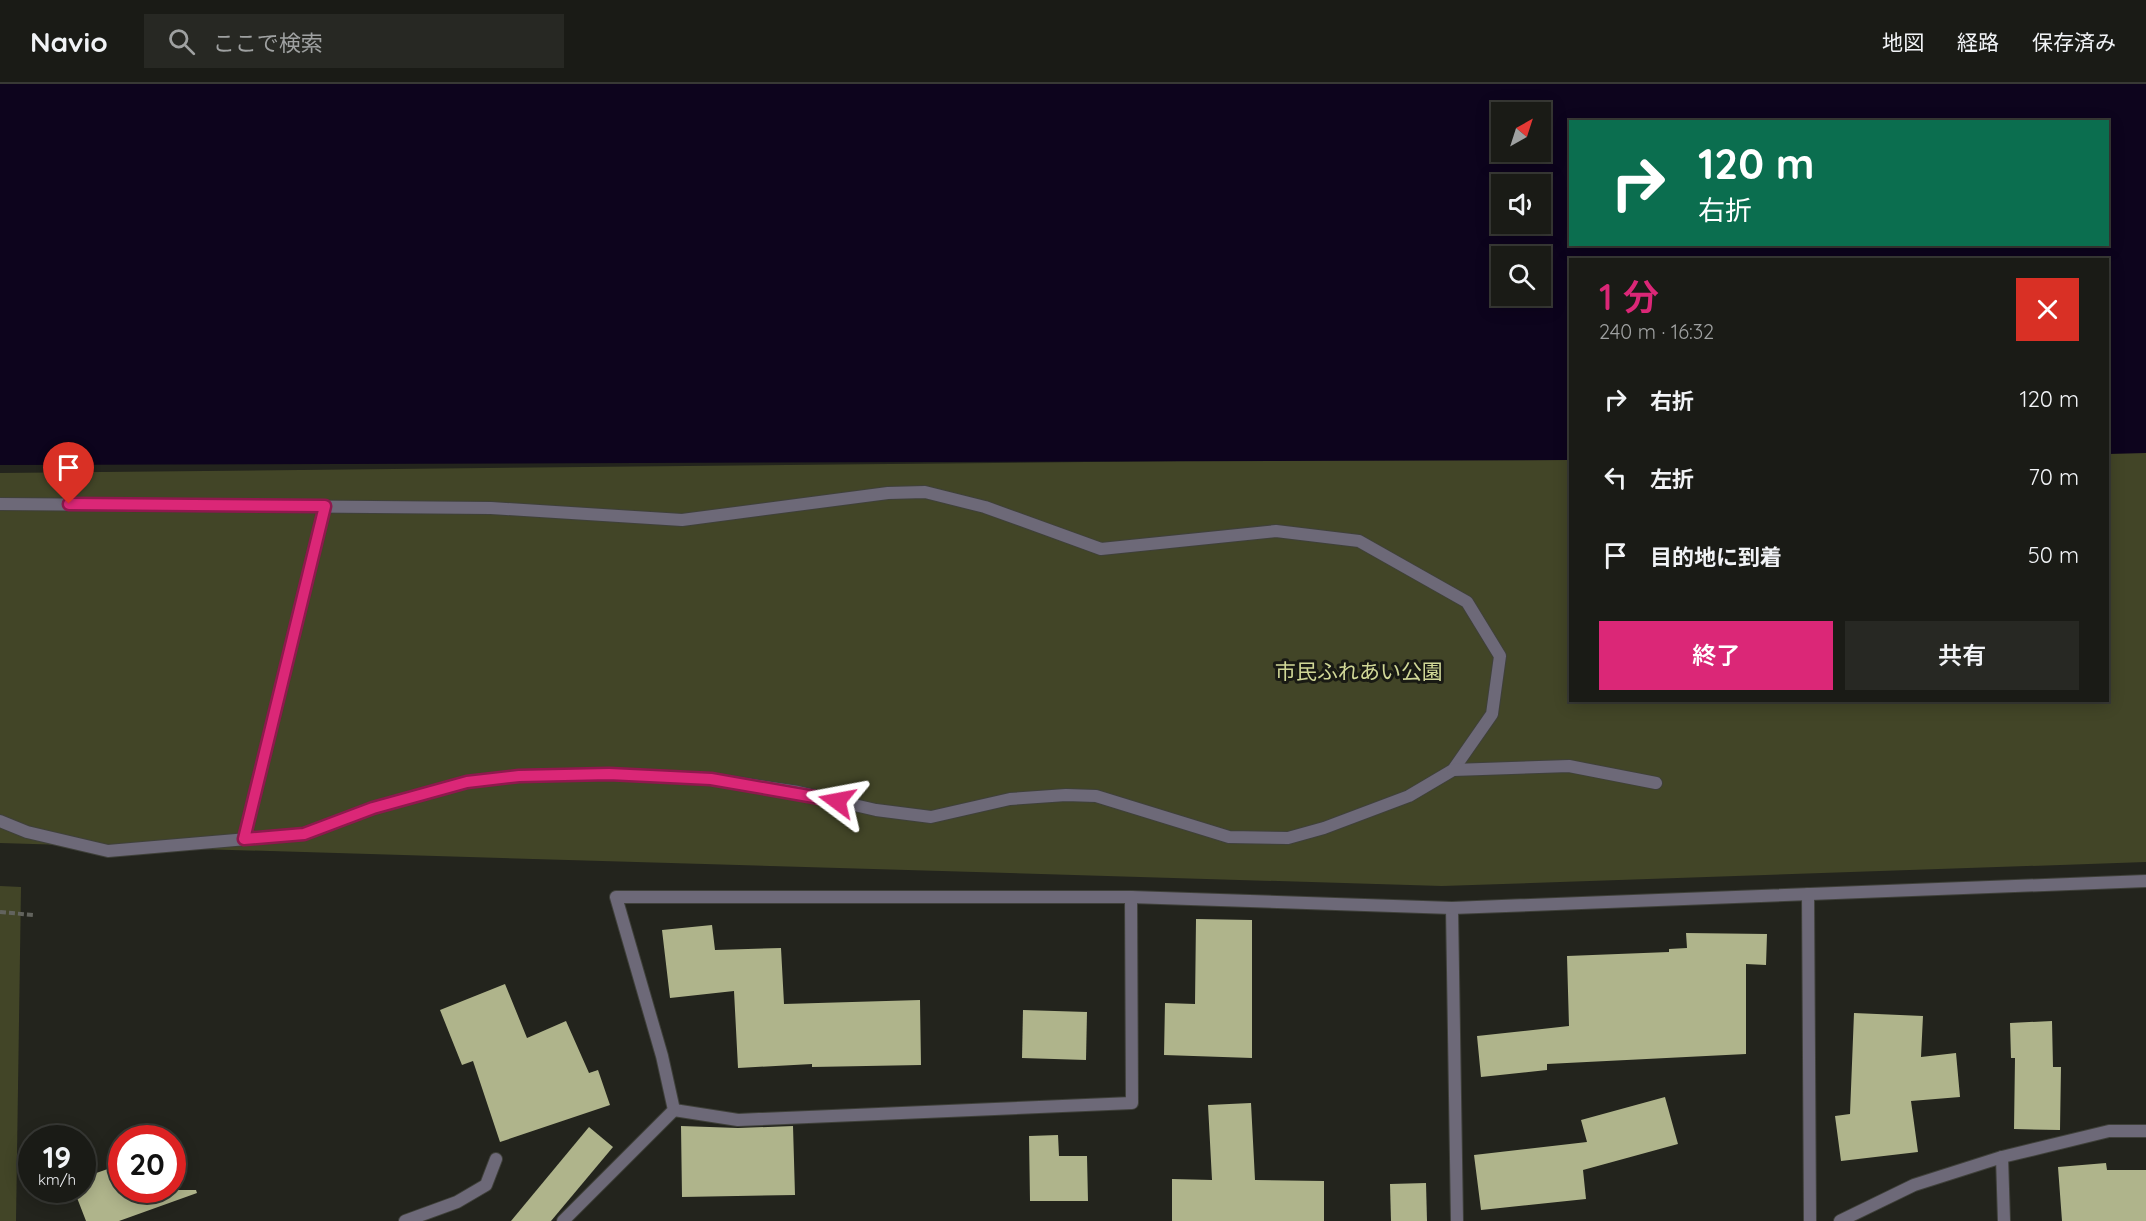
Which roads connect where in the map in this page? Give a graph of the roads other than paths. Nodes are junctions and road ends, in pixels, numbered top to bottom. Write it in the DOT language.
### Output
graph roads {
  1 [pos="0,504"];
  2 [pos="325,506"];
  3 [pos="1453,770"];
  4 [pos="1656,783"];
  5 [pos="0,820"];
  6 [pos="244,839"];
  7 [pos="2146,881"];
  8 [pos="1808,894"];
  9 [pos="1131,897"];
  10 [pos="1452,908"];
  11 [pos="674,1110"];
  12 [pos="2146,1131"];
  13 [pos="2002,1157"];
  14 [pos="496,1159"];
  15 [pos="405,1221"];
  16 [pos="563,1221"];
  17 [pos="1457,1221"];
  18 [pos="1810,1221"];
  19 [pos="1840,1221"];
  20 [pos="2004,1221"];
  1 -- 2 [label="street"];
  2 -- 3 [label="street"];
  2 -- 6 [label="street"];
  3 -- 4 [label="street"];
  3 -- 6 [label="street"];
  5 -- 6 [label="street"];
  7 -- 8 [label="street"];
  8 -- 10 [label="street"];
  8 -- 18 [label="street"];
  9 -- 10 [label="street"];
  9 -- 11 [label="street"];
  9 -- 11 [label="street"];
  10 -- 17 [label="street"];
  11 -- 16 [label="street"];
  12 -- 13 [label="street"];
  13 -- 19 [label="street"];
  13 -- 20 [label="street"];
  14 -- 15 [label="street"];
}
